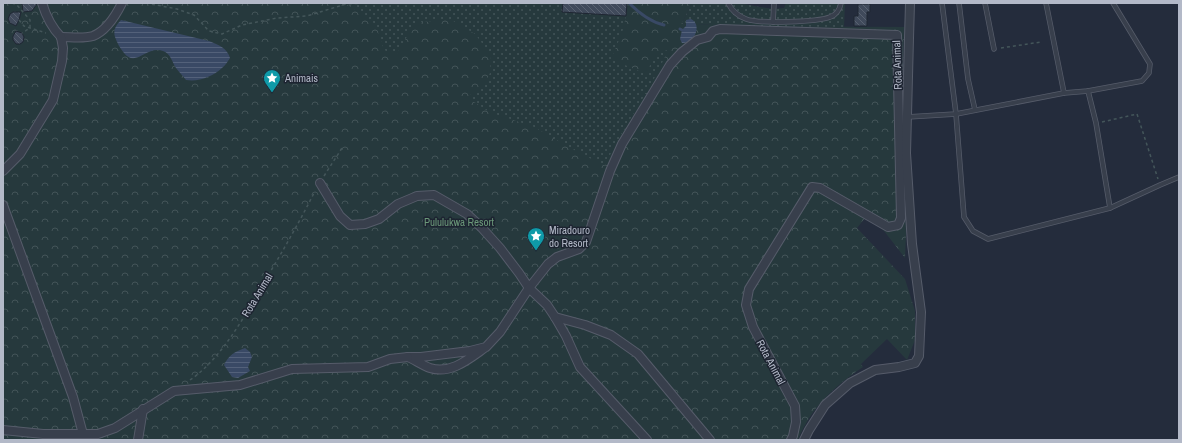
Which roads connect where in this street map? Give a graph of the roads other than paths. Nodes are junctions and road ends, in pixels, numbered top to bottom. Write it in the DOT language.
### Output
graph roads {
  1 [pos="42,3"];
  2 [pos="122,3"];
  3 [pos="728,3"];
  4 [pos="774,3"];
  5 [pos="842,3"];
  6 [pos="910,3"];
  7 [pos="942,3"];
  8 [pos="959,3"];
  9 [pos="985,3"];
  10 [pos="1046,3"];
  11 [pos="1113,3"];
  12 [pos="773,22"];
  13 [pos="61,37"];
  14 [pos="994,49"];
  15 [pos="1088,90"];
  16 [pos="1064,93"];
  17 [pos="975,110"];
  18 [pos="956,114"];
  19 [pos="907,117"];
  20 [pos="3,171"];
  21 [pos="1179,178"];
  22 [pos="320,182"];
  23 [pos="3,204"];
  24 [pos="1110,208"];
  25 [pos="529,288"];
  26 [pos="555,317"];
  27 [pos="486,347"];
  28 [pos="408,356"];
  29 [pos="143,409"];
  30 [pos="3,430"];
  31 [pos="83,434"];
  32 [pos="138,440"];
  33 [pos="647,440"];
  34 [pos="710,440"];
  35 [pos="791,440"];
  36 [pos="804,440"];
  1 -- 13 [label="street"];
  2 -- 13 [label="street"];
  3 -- 12 [label="lane"];
  4 -- 12 [label="lane"];
  5 -- 12 [label="lane"];
  6 -- 19 [label="street"];
  7 -- 18 [label="lane"];
  8 -- 17 [label="lane"];
  9 -- 14 [label="lane"];
  10 -- 16 [label="lane"];
  11 -- 15 [label="lane"];
  13 -- 20 [label="street"];
  15 -- 16 [label="lane"];
  15 -- 24 [label="lane"];
  16 -- 17 [label="lane"];
  17 -- 18 [label="lane"];
  18 -- 19 [label="lane"];
  18 -- 24 [label="lane"];
  19 -- 36 [label="street"];
  21 -- 24 [label="lane"];
  22 -- 25 [label="street"];
  23 -- 31 [label="street"];
  25 -- 26 [label="street"];
  25 -- 27 [label="street, Rota Animal"];
  25 -- 35 [label="street, Rota Animal"];
  26 -- 33 [label="street"];
  26 -- 34 [label="street"];
  27 -- 28 [label="street"];
  27 -- 28 [label="street, Rota Animal"];
  28 -- 29 [label="street"];
  29 -- 31 [label="street"];
  29 -- 32 [label="street"];
  30 -- 31 [label="street"];
}
